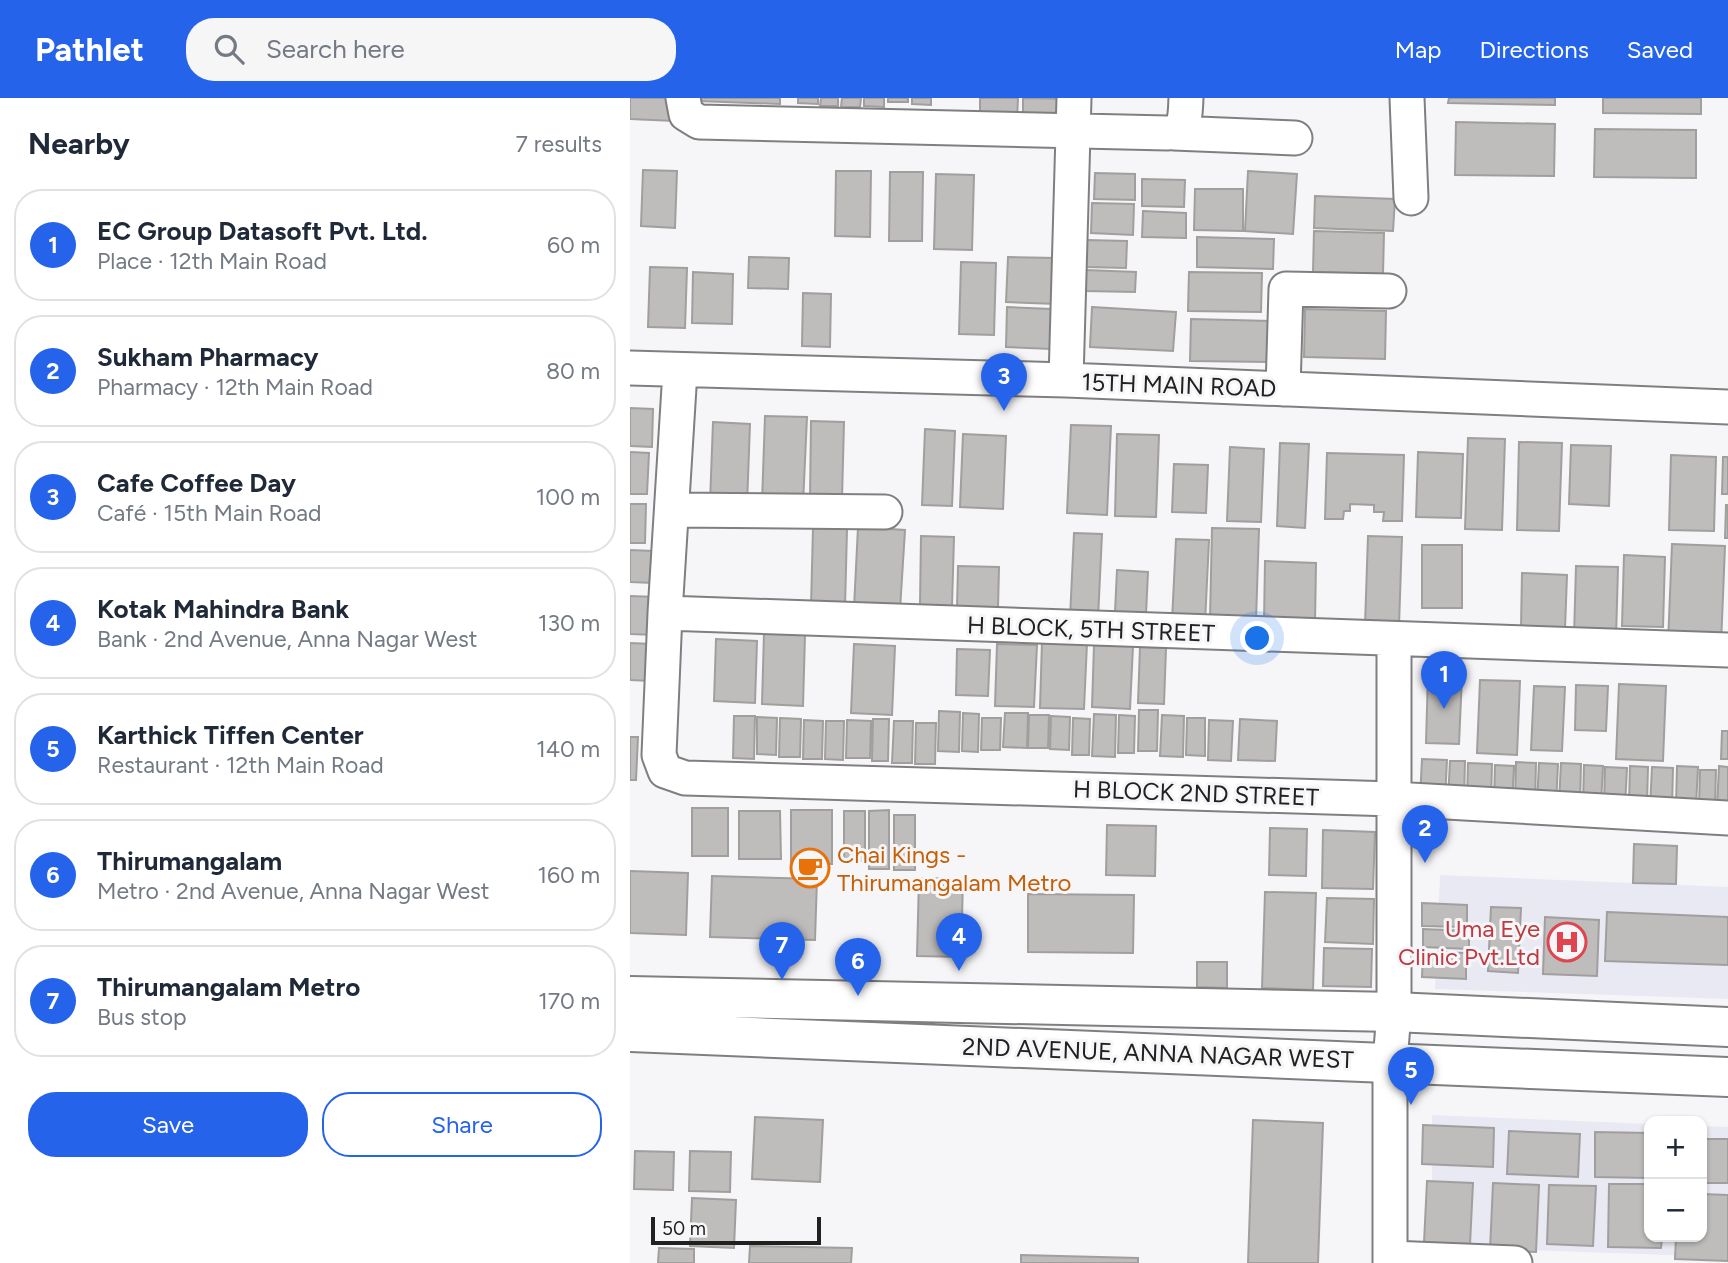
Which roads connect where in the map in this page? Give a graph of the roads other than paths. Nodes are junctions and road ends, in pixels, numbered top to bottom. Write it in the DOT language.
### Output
graph roads {
  1 [pos="683,98"];
  2 [pos="1186,98"];
  3 [pos="1407,98"];
  4 [pos="788,111"];
  5 [pos="969,113"];
  6 [pos="1073,114"];
  7 [pos="1174,133"];
  8 [pos="1296,138"];
  9 [pos="1410,198"];
  10 [pos="1389,291"];
  11 [pos="630,368"];
  12 [pos="680,371"];
  13 [pos="1066,380"];
  14 [pos="1283,389"];
  15 [pos="1728,407"];
  16 [pos="673,510"];
  17 [pos="885,512"];
  18 [pos="665,613"];
  19 [pos="1394,640"];
  20 [pos="1728,650"];
  21 [pos="1393,799"];
  22 [pos="1728,818"];
  23 [pos="630,996"];
  24 [pos="1394,1012"];
  25 [pos="1728,1027"];
  26 [pos="630,1032"];
  27 [pos="1390,1062"];
  28 [pos="1728,1077"];
  29 [pos="1390,1261"];
  30 [pos="1515,1263"];
  1 -- 4 [label="street"];
  2 -- 7 [label="street"];
  3 -- 9 [label="street"];
  4 -- 5 [label="street"];
  5 -- 6 [label="street"];
  6 -- 7 [label="street"];
  6 -- 13 [label="street"];
  7 -- 8 [label="street"];
  10 -- 14 [label="street"];
  11 -- 12 [label="street, 15TH MAIN ROAD"];
  12 -- 13 [label="street, 15TH MAIN ROAD"];
  12 -- 16 [label="street"];
  13 -- 14 [label="street, 15TH MAIN ROAD"];
  14 -- 15 [label="street, 15TH MAIN ROAD"];
  16 -- 17 [label="street"];
  16 -- 18 [label="street"];
  18 -- 19 [label="street, H BLOCK, 5TH STREET"];
  18 -- 21 [label="street, H BLOCK 2ND STREET"];
  19 -- 20 [label="street, H BLOCK, 5TH STREET"];
  19 -- 21 [label="street"];
  21 -- 22 [label="street, H BLOCK 2ND STREET"];
  21 -- 24 [label="street"];
  23 -- 24 [label="main road, 2ND AVENUE, ANNA NAGAR WEST"];
  24 -- 25 [label="main road, 2ND AVENUE, ANNA NAGAR WEST"];
  24 -- 27 [label="street"];
  26 -- 27 [label="main road, 2ND AVENUE, ANNA NAGAR WEST"];
  27 -- 28 [label="main road, 2ND AVENUE, ANNA NAGAR WEST"];
  27 -- 29 [label="street"];
  29 -- 30 [label="street"];
}
